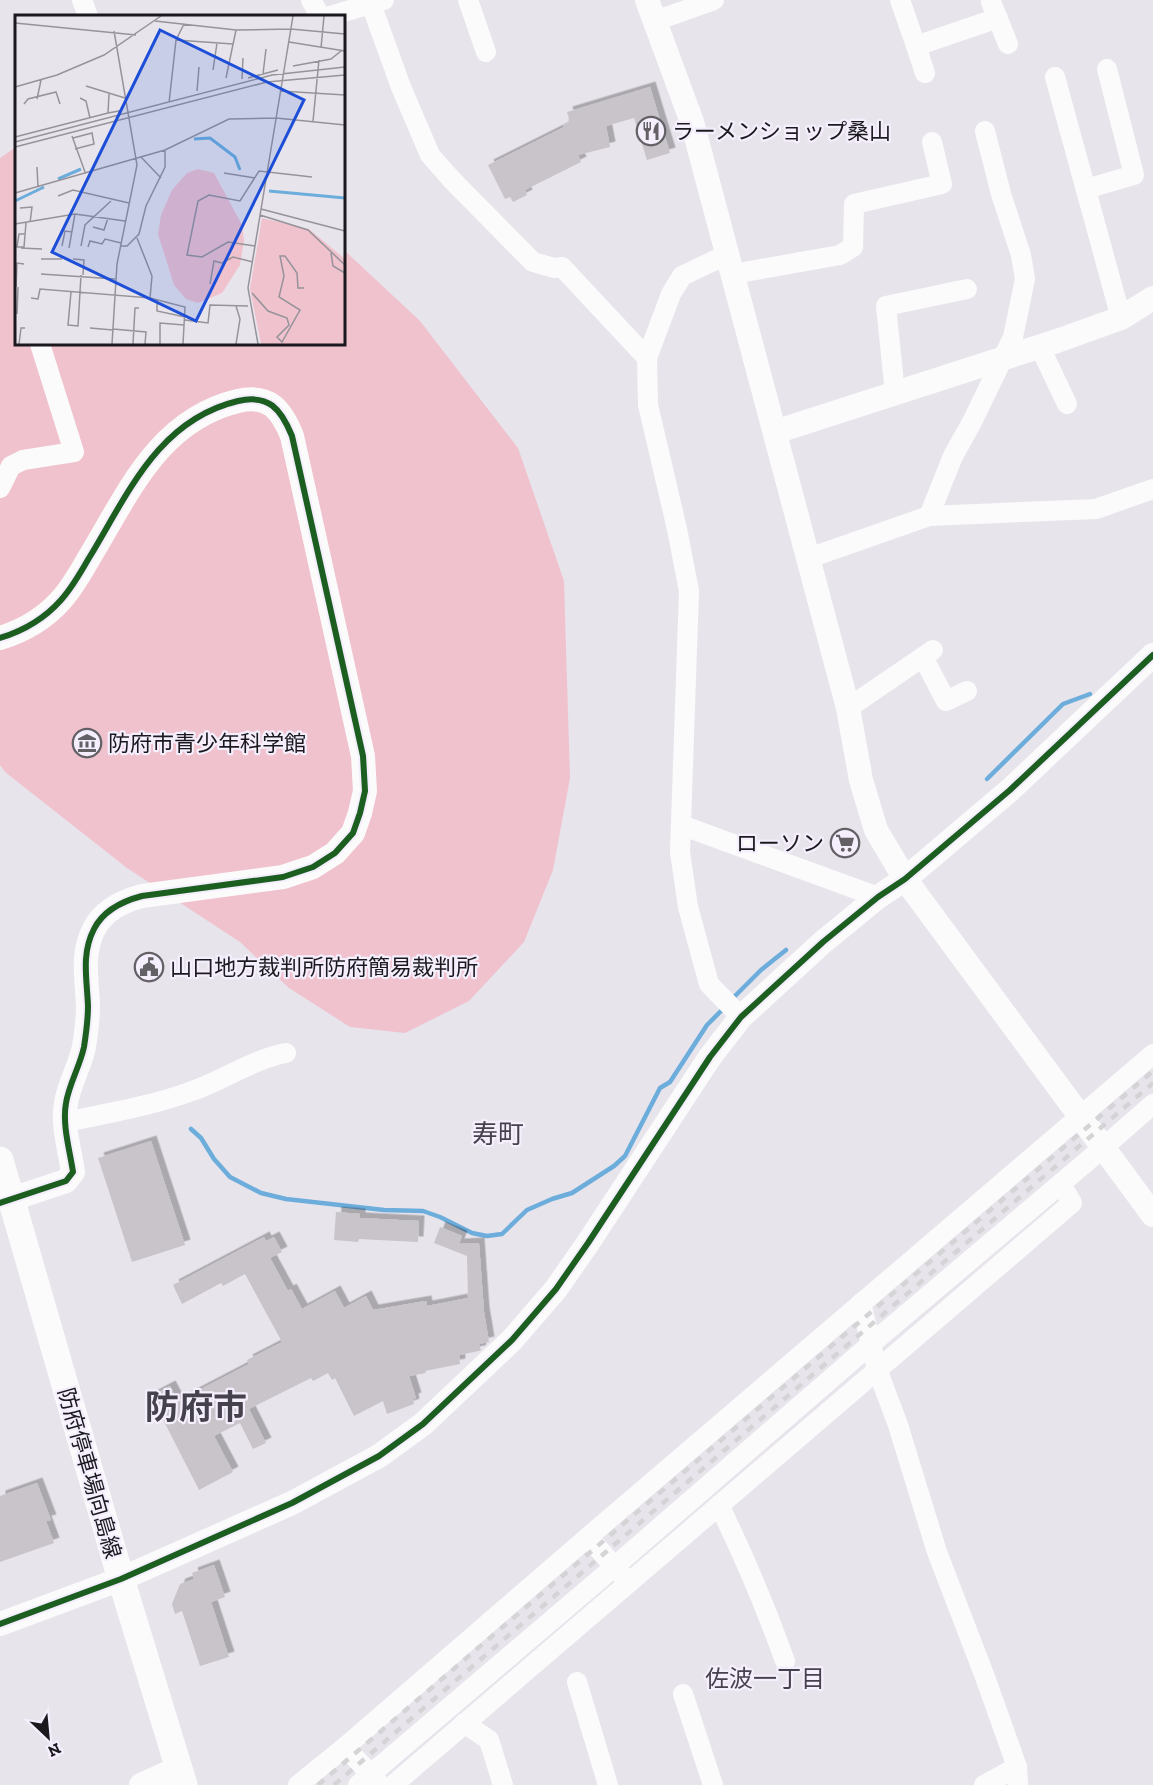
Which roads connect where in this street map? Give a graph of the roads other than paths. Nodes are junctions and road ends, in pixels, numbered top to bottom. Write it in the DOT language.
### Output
graph roads {
  1 [pos="82,0"];
  2 [pos="311,0"];
  3 [pos="468,0"];
  4 [pos="714,0"];
  5 [pos="900,0"];
  6 [pos="377,2"];
  7 [pos="651,10"];
  8 [pos="88,15"];
  9 [pos="319,15"];
  10 [pos="333,15"];
  11 [pos="1008,44"];
  12 [pos="916,46"];
  13 [pos="486,52"];
  14 [pos="1107,69"];
  15 [pos="925,73"];
  16 [pos="1055,77"];
  17 [pos="985,130"];
  18 [pos="932,142"];
  19 [pos="1086,189"];
  20 [pos="730,264"];
  21 [pos="967,289"];
  22 [pos="1153,298"];
  23 [pos="1121,318"];
  24 [pos="40,345"];
  25 [pos="1040,347"];
  26 [pos="647,358"];
  27 [pos="1003,358"];
  28 [pos="895,393"];
  29 [pos="1067,404"];
  30 [pos="775,432"];
  31 [pos="0,488"];
  32 [pos="1153,489"];
  33 [pos="929,516"];
  34 [pos="809,558"];
  35 [pos="0,638"];
  36 [pos="1153,656"];
  37 [pos="967,691"];
  38 [pos="848,708"];
  39 [pos="681,825"];
  40 [pos="905,879"];
  41 [pos="878,897"];
  42 [pos="741,1017"];
  43 [pos="286,1053"];
  44 [pos="1153,1054"];
  45 [pos="1152,1105"];
  46 [pos="1081,1115"];
  47 [pos="66,1122"];
  48 [pos="1104,1147"];
  49 [pos="0,1160"];
  50 [pos="1061,1184"];
  51 [pos="6,1201"];
  52 [pos="1153,1215"];
  53 [pos="861,1303"];
  54 [pos="871,1344"];
  55 [pos="877,1369"];
  56 [pos="719,1505"];
  57 [pos="588,1537"];
  58 [pos="614,1567"];
  59 [pos="120,1579"];
  60 [pos="628,1583"];
  61 [pos="0,1624"];
  62 [pos="785,1661"];
  63 [pos="577,1682"];
  64 [pos="683,1694"];
  65 [pos="464,1723"];
  66 [pos="345,1747"];
  67 [pos="1018,1776"];
  68 [pos="182,1777"];
  69 [pos="370,1781"];
  70 [pos="141,1785"];
  71 [pos="298,1785"];
  72 [pos="393,1785"];
  73 [pos="503,1785"];
  74 [pos="608,1785"];
  75 [pos="713,1785"];
  76 [pos="984,1785"];
  1 -- 8 [label="street"];
  2 -- 9 [label="street"];
  3 -- 13 [label="street"];
  4 -- 7 [label="street"];
  5 -- 12 [label="street"];
  6 -- 10 [label="street"];
  6 -- 26 [label="street"];
  7 -- 20 [label="street"];
  11 -- 12 [label="street"];
  12 -- 15 [label="street"];
  14 -- 19 [label="street"];
  16 -- 19 [label="street"];
  17 -- 27 [label="street"];
  18 -- 20 [label="street"];
  19 -- 23 [label="street"];
  20 -- 26 [label="street"];
  20 -- 30 [label="street"];
  21 -- 28 [label="street"];
  22 -- 23 [label="street"];
  23 -- 25 [label="street"];
  24 -- 31 [label="street"];
  25 -- 27 [label="street"];
  25 -- 29 [label="street"];
  26 -- 39 [label="street"];
  27 -- 28 [label="street"];
  27 -- 33 [label="street"];
  28 -- 30 [label="street"];
  30 -- 34 [label="street"];
  32 -- 33 [label="street"];
  33 -- 34 [label="street"];
  34 -- 38 [label="street"];
  35 -- 47 [label="street"];
  36 -- 40 [label="street"];
  37 -- 38 [label="street"];
  38 -- 40 [label="street"];
  39 -- 41 [label="street"];
  39 -- 42 [label="street"];
  40 -- 41 [label="street"];
  40 -- 46 [label="street"];
  41 -- 42 [label="street"];
  42 -- 59 [label="street"];
  43 -- 47 [label="street"];
  44 -- 46 [label="street"];
  45 -- 48 [label="street"];
  46 -- 48 [label="street"];
  46 -- 53 [label="street"];
  47 -- 51 [label="street"];
  48 -- 50 [label="street"];
  48 -- 52 [label="street"];
  49 -- 51 [label="main road, 防府停車場向島線"];
  50 -- 54 [label="street"];
  50 -- 55 [label="street"];
  51 -- 59 [label="main road, 防府停車場向島線"];
  53 -- 54 [label="street"];
  53 -- 57 [label="street"];
  54 -- 55 [label="street"];
  54 -- 58 [label="street"];
  55 -- 56 [label="street"];
  55 -- 67 [label="street"];
  56 -- 60 [label="street"];
  56 -- 62 [label="street"];
  57 -- 58 [label="street"];
  57 -- 66 [label="street"];
  58 -- 60 [label="street"];
  58 -- 69 [label="street"];
  59 -- 61 [label="street"];
  59 -- 68 [label="main road, 防府停車場向島線"];
  60 -- 65 [label="street"];
  63 -- 74 [label="street"];
  64 -- 75 [label="street"];
  65 -- 72 [label="street"];
  65 -- 73 [label="street"];
  66 -- 69 [label="street"];
  66 -- 71 [label="street"];
  67 -- 76 [label="street"];
  68 -- 70 [label="street"];
}
